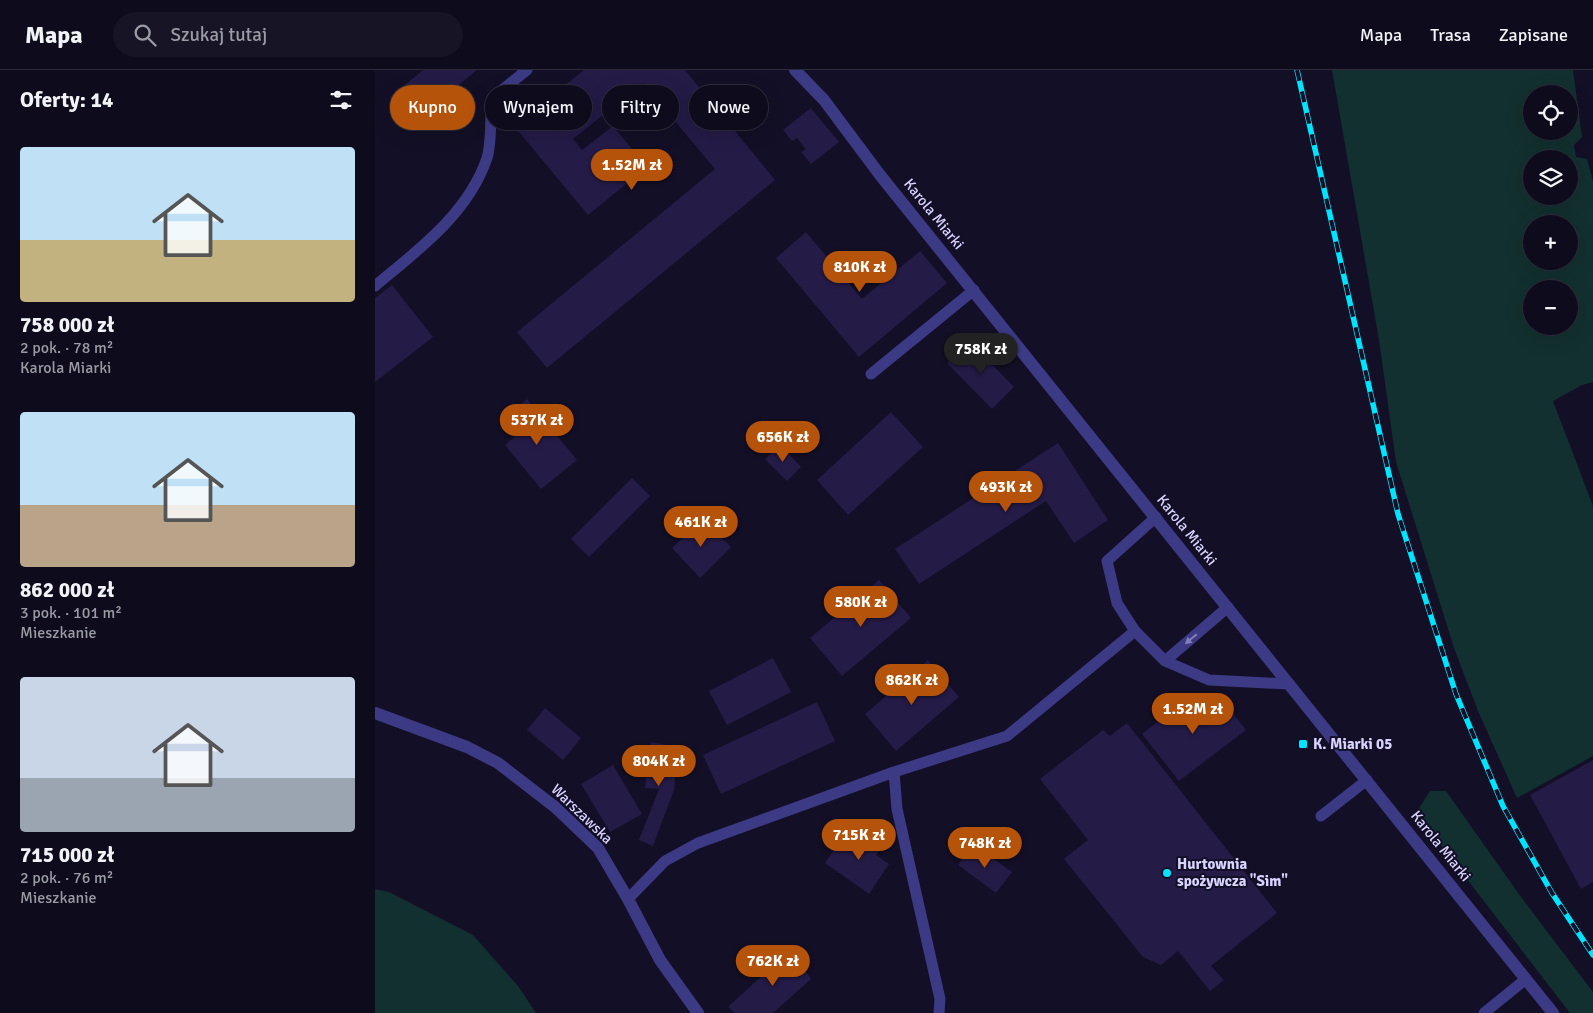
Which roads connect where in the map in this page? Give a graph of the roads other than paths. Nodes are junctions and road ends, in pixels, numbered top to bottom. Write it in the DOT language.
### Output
graph roads {
  1 [pos="527,70"];
  2 [pos="795,70"];
  3 [pos="375,286"];
  4 [pos="975,290"];
  5 [pos="871,374"];
  6 [pos="1156,517"];
  7 [pos="1228,607"];
  8 [pos="1135,631"];
  9 [pos="1165,661"];
  10 [pos="1289,684"];
  11 [pos="375,713"];
  12 [pos="893,772"];
  13 [pos="1367,780"];
  14 [pos="1321,816"];
  15 [pos="628,899"];
  16 [pos="1526,979"];
  17 [pos="698,1013"];
  18 [pos="939,1013"];
  19 [pos="1484,1013"];
  20 [pos="1553,1013"];
  1 -- 3 [label="lane"];
  2 -- 4 [label="street, Karola Miarki"];
  4 -- 5 [label="lane"];
  4 -- 6 [label="street, Karola Miarki"];
  6 -- 7 [label="street, Karola Miarki"];
  6 -- 8 [label="lane"];
  7 -- 9 [label="lane, one-way"];
  7 -- 10 [label="street, Karola Miarki"];
  8 -- 9 [label="lane"];
  8 -- 12 [label="lane"];
  9 -- 10 [label="lane"];
  10 -- 13 [label="street, Karola Miarki"];
  11 -- 15 [label="street, Warszawska"];
  12 -- 15 [label="lane"];
  12 -- 18 [label="lane"];
  13 -- 14 [label="lane"];
  13 -- 16 [label="street, Karola Miarki"];
  15 -- 17 [label="street, Warszawska"];
  16 -- 19 [label="lane"];
  16 -- 20 [label="street, Karola Miarki"];
}
